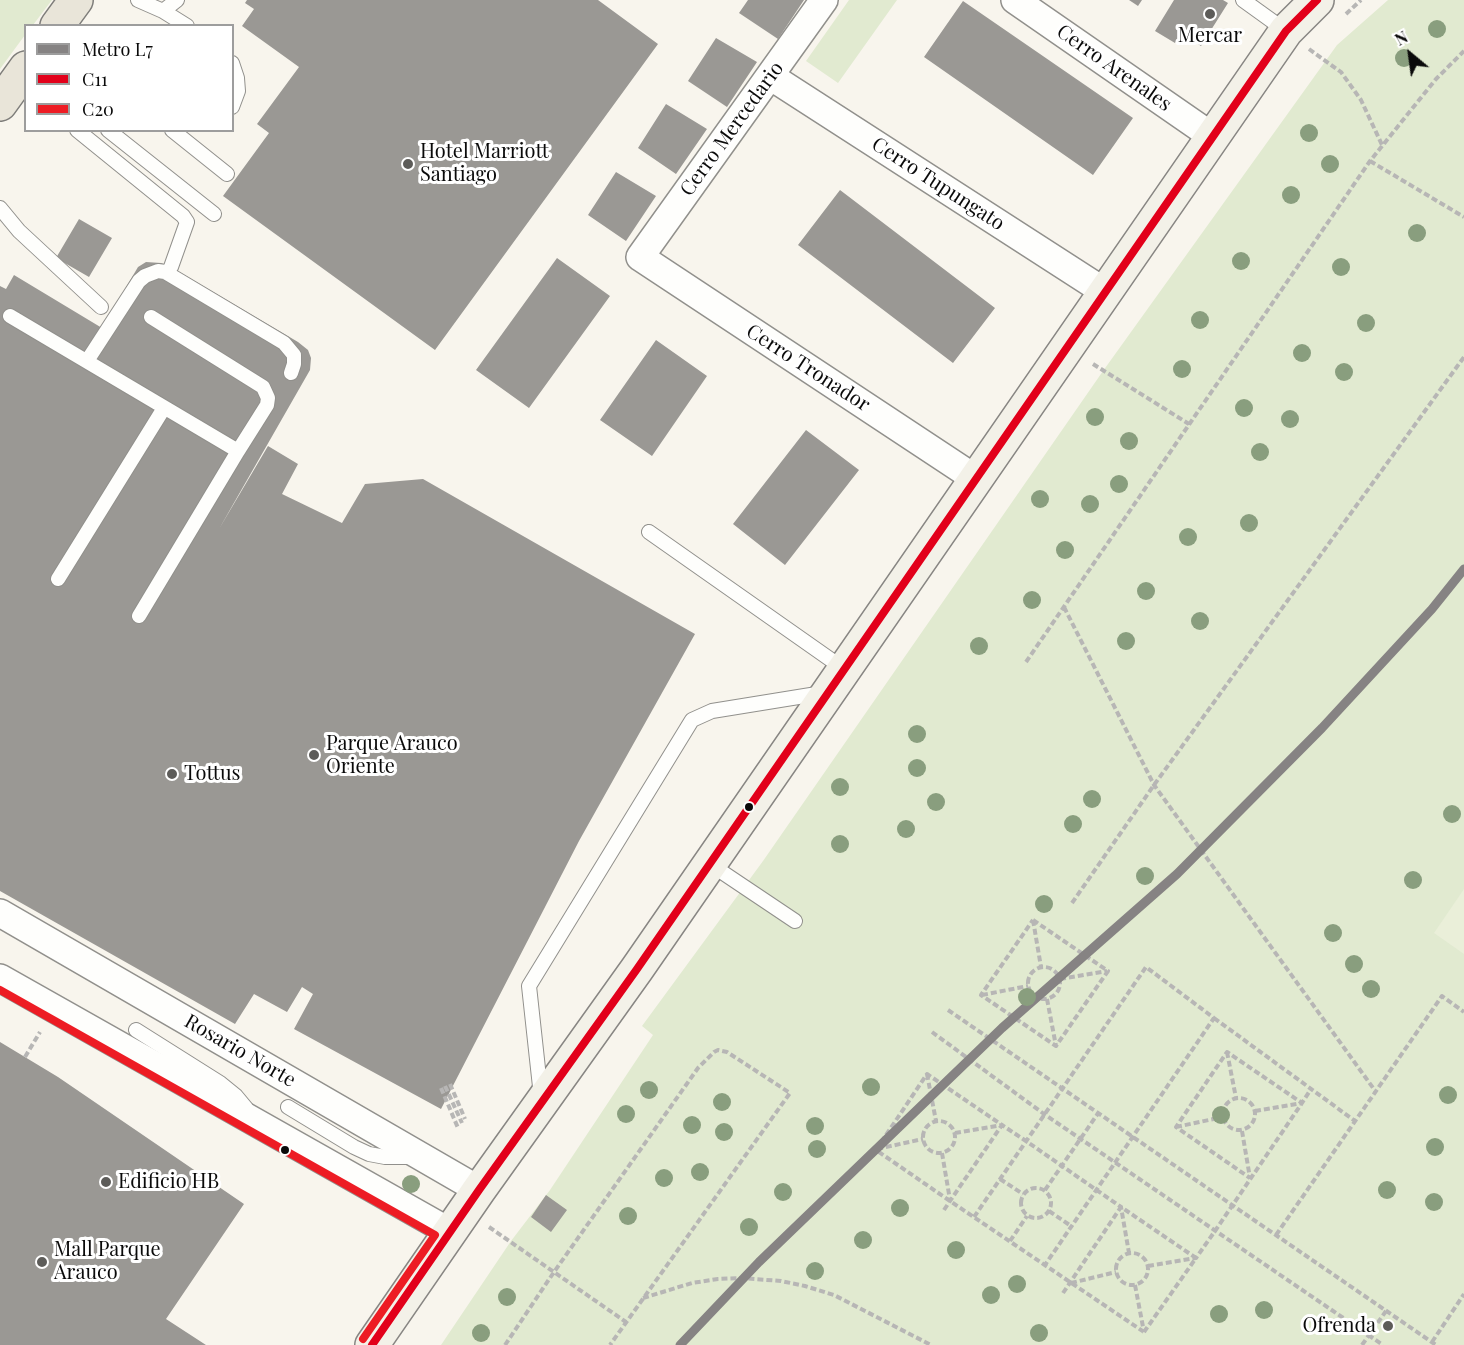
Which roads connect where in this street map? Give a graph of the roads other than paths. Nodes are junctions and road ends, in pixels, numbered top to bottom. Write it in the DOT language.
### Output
graph roads {
  1 [pos="76,0"];
  2 [pos="138,0"];
  3 [pos="177,0"];
  4 [pos="824,0"];
  5 [pos="1015,0"];
  6 [pos="1243,0"];
  7 [pos="1317,0"];
  8 [pos="163,11"];
  9 [pos="58,24"];
  10 [pos="184,24"];
  11 [pos="1286,31"];
  12 [pos="234,69"];
  13 [pos="770,76"];
  14 [pos="234,101"];
  15 [pos="79,132"];
  16 [pos="111,132"];
  17 [pos="174,132"];
  18 [pos="1214,136"];
  19 [pos="226,174"];
  20 [pos="0,208"];
  21 [pos="214,214"];
  22 [pos="640,257"];
  23 [pos="171,267"];
  24 [pos="1106,292"];
  25 [pos="101,307"];
  26 [pos="10,315"];
  27 [pos="151,317"];
  28 [pos="87,361"];
  29 [pos="291,373"];
  30 [pos="164,408"];
  31 [pos="238,451"];
  32 [pos="976,479"];
  33 [pos="649,532"];
  34 [pos="58,579"];
  35 [pos="139,616"];
  36 [pos="836,681"];
  37 [pos="710,864"];
  38 [pos="0,913"];
  39 [pos="795,921"];
  40 [pos="0,978"];
  41 [pos="136,1030"];
  42 [pos="542,1102"];
  43 [pos="288,1107"];
  44 [pos="257,1123"];
  45 [pos="425,1158"];
  46 [pos="465,1211"];
  47 [pos="372,1345"];
  1 -- 9 [label="main road"];
  2 -- 8 [label="lane"];
  3 -- 8 [label="lane"];
  4 -- 13 [label="street, Cerro Mercedario"];
  5 -- 18 [label="street, Cerro Arenales"];
  6 -- 11 [label="lane"];
  7 -- 11 [label="street"];
  8 -- 10 [label="lane"];
  11 -- 18 [label="street"];
  12 -- 14 [label="lane"];
  13 -- 22 [label="street, Cerro Mercedario"];
  13 -- 24 [label="street, Cerro Tupungato"];
  15 -- 23 [label="lane"];
  16 -- 21 [label="lane"];
  17 -- 19 [label="lane"];
  18 -- 24 [label="street"];
  20 -- 25 [label="lane"];
  22 -- 32 [label="street, Cerro Tronador"];
  24 -- 32 [label="street"];
  26 -- 28 [label="lane"];
  27 -- 31 [label="lane"];
  28 -- 29 [label="lane"];
  28 -- 30 [label="lane"];
  30 -- 31 [label="lane"];
  30 -- 34 [label="lane"];
  31 -- 35 [label="lane"];
  32 -- 36 [label="street"];
  33 -- 36 [label="lane"];
  36 -- 37 [label="street"];
  36 -- 42 [label="lane"];
  37 -- 39 [label="lane"];
  37 -- 42 [label="street"];
  38 -- 45 [label="street, Rosario Norte"];
  40 -- 44 [label="street"];
  41 -- 44 [label="lane"];
  42 -- 46 [label="street"];
  43 -- 45 [label="lane"];
  44 -- 46 [label="street"];
  45 -- 46 [label="street, Rosario Norte"];
  46 -- 47 [label="street"];
}
